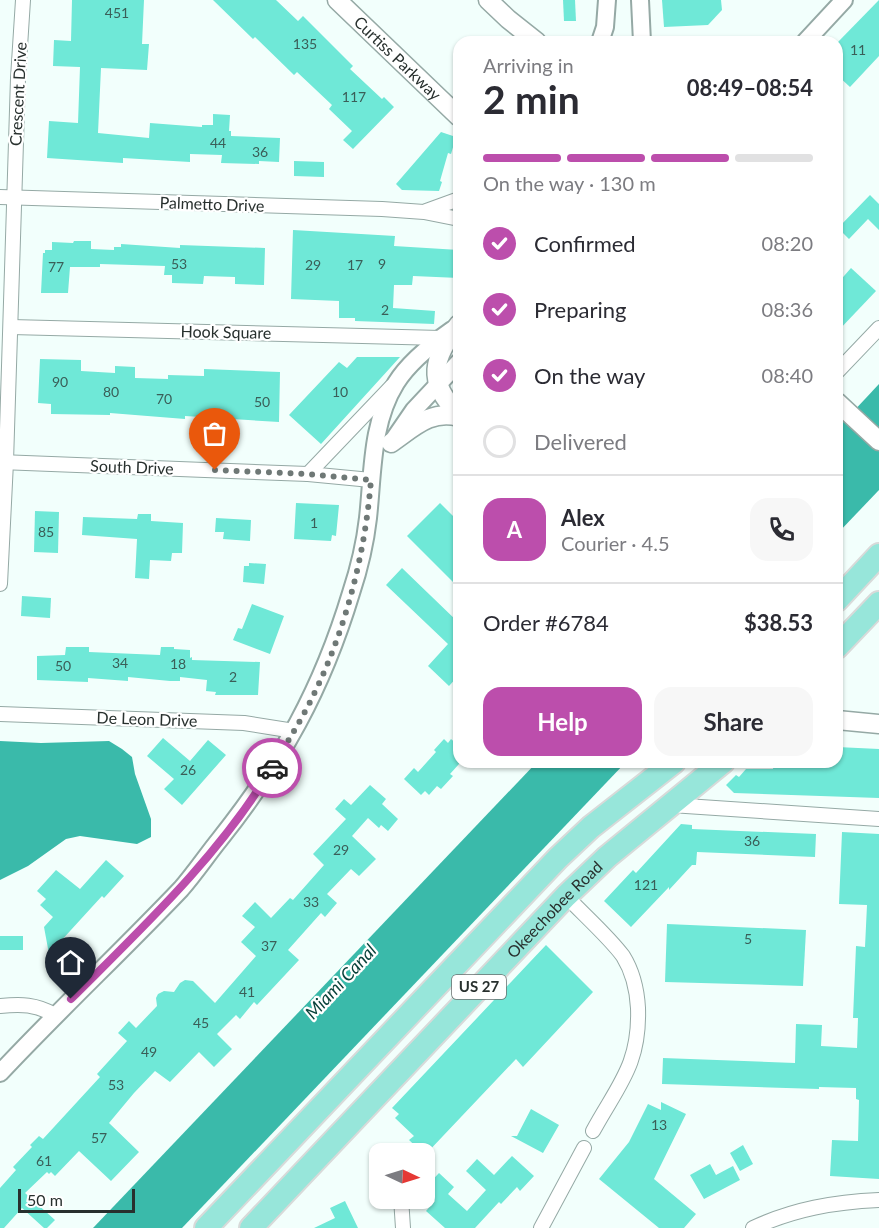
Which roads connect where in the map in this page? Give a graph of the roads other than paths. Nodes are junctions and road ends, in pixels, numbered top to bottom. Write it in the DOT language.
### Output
graph roads {
  1 [pos="23,0"];
  2 [pos="337,0"];
  3 [pos="488,0"];
  4 [pos="607,0"];
  5 [pos="640,0"];
  6 [pos="844,0"];
  7 [pos="529,36"];
  8 [pos="602,36"];
  9 [pos="642,36"];
  10 [pos="811,36"];
  11 [pos="453,111"];
  12 [pos="7,197"];
  13 [pos="453,201"];
  14 [pos="424,212"];
  15 [pos="453,218"];
  16 [pos="11,327"];
  17 [pos="453,328"];
  18 [pos="879,328"];
  19 [pos="453,332"];
  20 [pos="441,338"];
  21 [pos="843,366"];
  22 [pos="453,368"];
  23 [pos="397,381"];
  24 [pos="438,384"];
  25 [pos="843,407"];
  26 [pos="453,408"];
  27 [pos="453,415"];
  28 [pos="879,441"];
  29 [pos="391,443"];
  30 [pos="3,462"];
  31 [pos="308,474"];
  32 [pos="371,480"];
  33 [pos="879,555"];
  34 [pos="0,584"];
  35 [pos="843,594"];
  36 [pos="879,603"];
  37 [pos="843,641"];
  38 [pos="0,714"];
  39 [pos="843,721"];
  40 [pos="879,724"];
  41 [pos="294,731"];
  42 [pos="666,768"];
  43 [pos="716,768"];
  44 [pos="671,805"];
  45 [pos="879,819"];
  46 [pos="566,896"];
  47 [pos="0,1006"];
  48 [pos="55,1015"];
  49 [pos="0,1073"];
  50 [pos="593,1131"];
  51 [pos="584,1148"];
  52 [pos="879,1200"];
  53 [pos="401,1209"];
  54 [pos="206,1228"];
  55 [pos="251,1228"];
  56 [pos="403,1228"];
  57 [pos="541,1228"];
  58 [pos="753,1228"];
  1 -- 12 [label="street, Crescent Drive"];
  2 -- 11 [label="main road, Curtiss Parkway"];
  3 -- 7 [label="main road"];
  4 -- 8 [label="street"];
  5 -- 9 [label="street"];
  6 -- 10 [label="street"];
  12 -- 14 [label="street, Palmetto Drive"];
  12 -- 16 [label="street, Crescent Drive"];
  13 -- 14 [label="street, Palmetto Drive"];
  14 -- 15 [label="street, Palmetto Drive"];
  16 -- 20 [label="street, Hook Square"];
  16 -- 30 [label="street, Crescent Drive"];
  17 -- 20 [label="street"];
  18 -- 21 [label="street"];
  19 -- 24 [label="main road"];
  20 -- 23 [label="street"];
  22 -- 24 [label="street"];
  23 -- 31 [label="street"];
  23 -- 32 [label="street"];
  24 -- 26 [label="main road"];
  24 -- 29 [label="street"];
  25 -- 28 [label="main road"];
  27 -- 29 [label="main road"];
  29 -- 32 [label="street"];
  30 -- 31 [label="street, South Drive"];
  30 -- 34 [label="street, Crescent Drive"];
  31 -- 32 [label="street, South Drive"];
  32 -- 41 [label="street"];
  33 -- 35 [label="highway"];
  36 -- 37 [label="highway"];
  38 -- 41 [label="street, De Leon Drive"];
  39 -- 40 [label="main road"];
  41 -- 48 [label="street"];
  42 -- 54 [label="highway, Okeechobee Road / US 27"];
  43 -- 44 [label="highway, Okeechobee Road / US 27"];
  44 -- 45 [label="street"];
  44 -- 46 [label="highway, Okeechobee Road / US 27"];
  46 -- 50 [label="street"];
  46 -- 55 [label="highway, Okeechobee Road / US 27"];
  47 -- 48 [label="street"];
  48 -- 49 [label="street"];
  51 -- 57 [label="street"];
  52 -- 58 [label="street"];
  53 -- 56 [label="street"];
}
